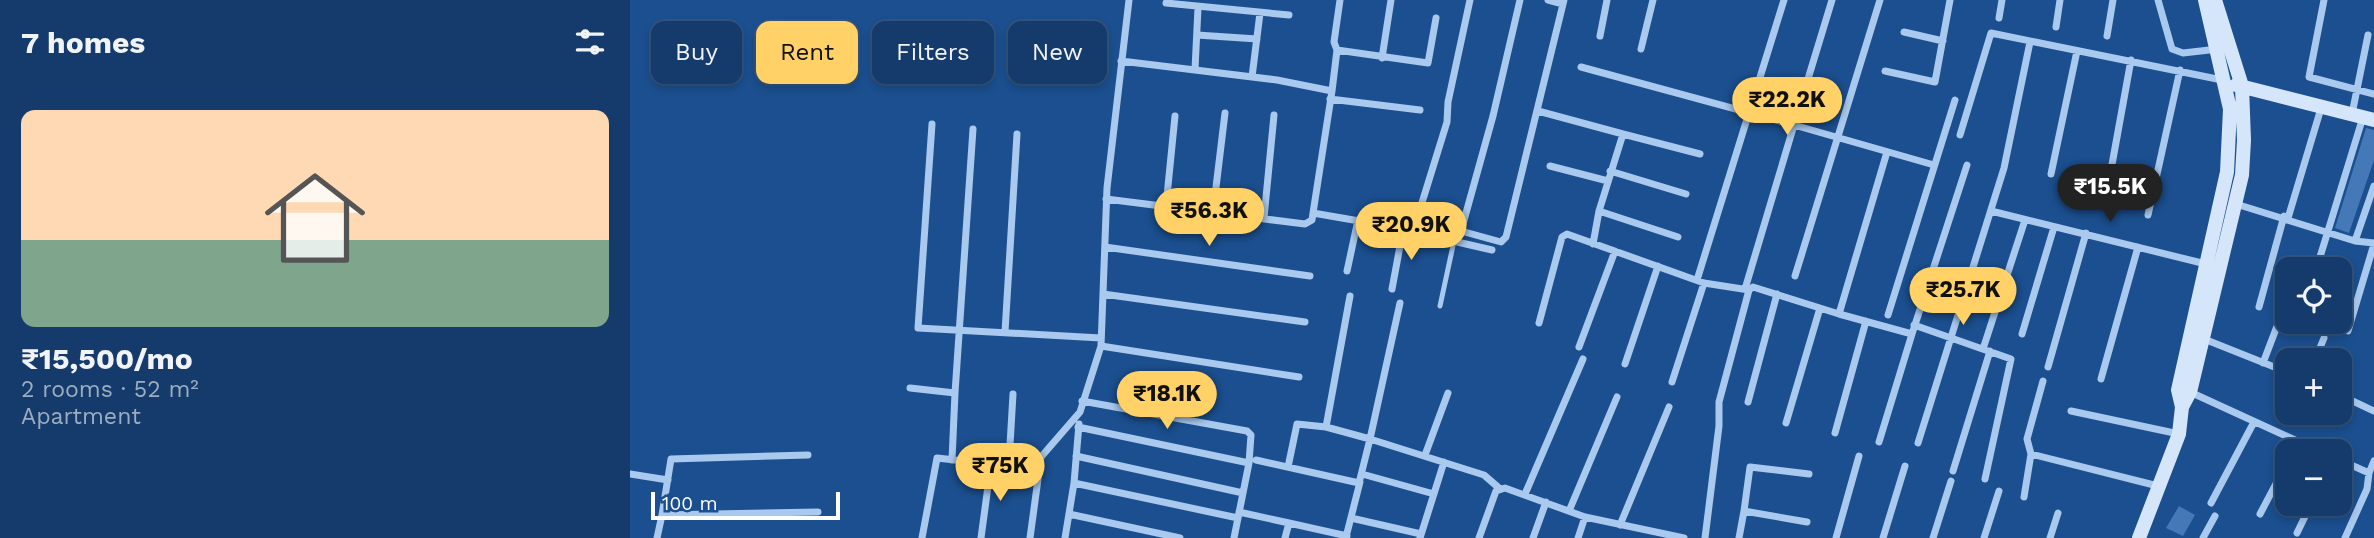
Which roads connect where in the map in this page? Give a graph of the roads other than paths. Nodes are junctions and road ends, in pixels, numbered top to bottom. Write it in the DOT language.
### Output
graph roads {
  1 [pos="1129,0"];
  2 [pos="1340,0"];
  3 [pos="1391,0"];
  4 [pos="1470,0"];
  5 [pos="1520,0"];
  6 [pos="1548,0"];
  7 [pos="1607,0"];
  8 [pos="1653,0"];
  9 [pos="1784,0"];
  10 [pos="1832,0"];
  11 [pos="1880,0"];
  12 [pos="1950,0"];
  13 [pos="2002,0"];
  14 [pos="2060,0"];
  15 [pos="2113,0"];
  16 [pos="2158,0"];
  17 [pos="2205,0"];
  18 [pos="2215,0"];
  19 [pos="2325,0"];
  20 [pos="1563,2"];
  21 [pos="1166,3"];
  22 [pos="1198,8"];
  23 [pos="1259,13"];
  24 [pos="1289,15"];
  25 [pos="1436,18"];
  26 [pos="1999,18"];
  27 [pos="2056,27"];
  28 [pos="1905,32"];
  29 [pos="1197,35"];
  30 [pos="1600,36"];
  31 [pos="2107,36"];
  32 [pos="2368,36"];
  33 [pos="1256,39"];
  34 [pos="1942,41"];
  35 [pos="2030,42"];
  36 [pos="2223,49"];
  37 [pos="1338,50"];
  38 [pos="1641,50"];
  39 [pos="2077,51"];
  40 [pos="1382,58"];
  41 [pos="1121,61"];
  42 [pos="2131,61"];
  43 [pos="1581,67"];
  44 [pos="1195,69"];
  45 [pos="2180,70"];
  46 [pos="1885,71"];
  47 [pos="1252,77"];
  48 [pos="2224,81"];
  49 [pos="2242,86"];
  50 [pos="2357,90"];
  51 [pos="1331,94"];
  52 [pos="2374,94"];
  53 [pos="1955,100"];
  54 [pos="2322,105"];
  55 [pos="1420,110"];
  56 [pos="1538,111"];
  57 [pos="1748,111"];
  58 [pos="1225,113"];
  59 [pos="1274,115"];
  60 [pos="1175,116"];
  61 [pos="2363,117"];
  62 [pos="932,124"];
  63 [pos="1794,125"];
  64 [pos="973,129"];
  65 [pos="1017,134"];
  66 [pos="1623,134"];
  67 [pos="1961,135"];
  68 [pos="1839,138"];
  69 [pos="1887,152"];
  70 [pos="1700,154"];
  71 [pos="1967,164"];
  72 [pos="1934,165"];
  73 [pos="1550,166"];
  74 [pos="1611,171"];
  75 [pos="2051,174"];
  76 [pos="1608,181"];
  77 [pos="2109,181"];
  78 [pos="2374,186"];
  79 [pos="1686,194"];
  80 [pos="1106,199"];
  81 [pos="2236,204"];
  82 [pos="1166,206"];
  83 [pos="1599,211"];
  84 [pos="1991,211"];
  85 [pos="1213,212"];
  86 [pos="1313,213"];
  87 [pos="2148,215"];
  88 [pos="2286,217"];
  89 [pos="1264,218"];
  90 [pos="1358,220"];
  91 [pos="2025,220"];
  92 [pos="2054,227"];
  93 [pos="1403,230"];
  94 [pos="2326,231"];
  95 [pos="2086,233"];
  96 [pos="1461,234"];
  97 [pos="1678,237"];
  98 [pos="1454,241"];
  99 [pos="2356,241"];
  100 [pos="2374,243"];
  101 [pos="1593,244"];
  102 [pos="1105,247"];
  103 [pos="2138,247"];
  104 [pos="1492,250"];
  105 [pos="1615,251"];
  106 [pos="2319,257"];
  107 [pos="1658,266"];
  108 [pos="2213,266"];
  109 [pos="1347,271"];
  110 [pos="1795,275"];
  111 [pos="1310,276"];
  112 [pos="1701,281"];
  113 [pos="1392,289"];
  114 [pos="1747,290"];
  115 [pos="1103,294"];
  116 [pos="1777,295"];
  117 [pos="1350,296"];
  118 [pos="1400,303"];
  119 [pos="1440,306"];
  120 [pos="2259,307"];
  121 [pos="1819,308"];
  122 [pos="1839,314"];
  123 [pos="1888,315"];
  124 [pos="2352,317"];
  125 [pos="1866,321"];
  126 [pos="1305,322"];
  127 [pos="1539,323"];
  128 [pos="1914,325"];
  129 [pos="960,332"];
  130 [pos="1005,332"];
  131 [pos="2275,332"];
  132 [pos="1912,334"];
  133 [pos="2022,334"];
  134 [pos="1950,337"];
  135 [pos="2202,338"];
  136 [pos="2324,338"];
  137 [pos="1101,342"];
  138 [pos="1579,347"];
  139 [pos="2320,348"];
  140 [pos="1987,350"];
  141 [pos="1583,359"];
  142 [pos="2263,363"];
  143 [pos="1625,364"];
  144 [pos="2048,367"];
  145 [pos="2275,368"];
  146 [pos="1299,377"];
  147 [pos="2101,379"];
  148 [pos="2043,381"];
  149 [pos="1672,382"];
  150 [pos="910,388"];
  151 [pos="2190,392"];
  152 [pos="955,393"];
  153 [pos="1448,393"];
  154 [pos="1013,394"];
  155 [pos="1617,397"];
  156 [pos="1082,401"];
  157 [pos="2352,401"];
  158 [pos="1748,402"];
  159 [pos="1669,407"];
  160 [pos="2182,407"];
  161 [pos="2071,411"];
  162 [pos="2374,411"];
  163 [pos="1080,412"];
  164 [pos="2254,422"];
  165 [pos="1786,423"];
  166 [pos="1078,427"];
  167 [pos="1326,427"];
  168 [pos="1835,433"];
  169 [pos="2179,434"];
  170 [pos="1370,439"];
  171 [pos="2292,439"];
  172 [pos="1879,442"];
  173 [pos="1918,443"];
  174 [pos="808,454"];
  175 [pos="2031,454"];
  176 [pos="1425,455"];
  177 [pos="1076,456"];
  178 [pos="1858,456"];
  179 [pos="1041,457"];
  180 [pos="952,460"];
  181 [pos="1252,461"];
  182 [pos="2374,461"];
  183 [pos="1009,462"];
  184 [pos="1444,462"];
  185 [pos="991,464"];
  186 [pos="2352,465"];
  187 [pos="1905,466"];
  188 [pos="1288,467"];
  189 [pos="1953,471"];
  190 [pos="2369,473"];
  191 [pos="630,474"];
  192 [pos="1809,474"];
  193 [pos="1361,478"];
  194 [pos="1985,478"];
  195 [pos="668,480"];
  196 [pos="1951,481"];
  197 [pos="1074,483"];
  198 [pos="2159,486"];
  199 [pos="2275,486"];
  200 [pos="1499,488"];
  201 [pos="1999,491"];
  202 [pos="1243,493"];
  203 [pos="1434,494"];
  204 [pos="1525,494"];
  205 [pos="2024,497"];
  206 [pos="1546,502"];
  207 [pos="2211,503"];
  208 [pos="1569,511"];
  209 [pos="1744,511"];
  210 [pos="818,512"];
  211 [pos="2058,513"];
  212 [pos="1069,514"];
  213 [pos="2260,514"];
  214 [pos="662,515"];
  215 [pos="1238,515"];
  216 [pos="2215,516"];
  217 [pos="2305,516"];
  218 [pos="1585,517"];
  219 [pos="1351,518"];
  220 [pos="1807,522"];
  221 [pos="1290,523"];
  222 [pos="1619,525"];
  223 [pos="1632,528"];
  224 [pos="2297,533"];
  225 [pos="1421,536"];
  226 [pos="1346,537"];
  227 [pos="1678,537"];
  228 [pos="657,538"];
  229 [pos="922,538"];
  230 [pos="981,538"];
  231 [pos="1030,538"];
  232 [pos="1066,538"];
  233 [pos="1180,538"];
  234 [pos="1234,538"];
  235 [pos="1285,538"];
  236 [pos="1479,538"];
  237 [pos="1533,538"];
  238 [pos="1578,538"];
  239 [pos="1628,538"];
  240 [pos="1705,538"];
  241 [pos="1739,538"];
  242 [pos="1836,538"];
  243 [pos="1883,538"];
  244 [pos="1933,538"];
  245 [pos="1984,538"];
  246 [pos="2050,538"];
  247 [pos="2139,538"];
  248 [pos="2203,538"];
  249 [pos="2345,538"];
  1 -- 41 [label="street"];
  2 -- 37 [label="street"];
  3 -- 40 [label="street"];
  4 -- 96 [label="street"];
  5 -- 96 [label="street"];
  6 -- 20 [label="street"];
  7 -- 30 [label="street"];
  8 -- 38 [label="street"];
  9 -- 57 [label="street"];
  10 -- 63 [label="street"];
  11 -- 68 [label="street"];
  12 -- 34 [label="street"];
  13 -- 26 [label="street"];
  14 -- 27 [label="street"];
  15 -- 31 [label="street"];
  16 -- 36 [label="street"];
  17 -- 36 [label="street"];
  18 -- 36 [label="street"];
  19 -- 50 [label="street"];
  20 -- 56 [label="street"];
  21 -- 22 [label="street"];
  22 -- 23 [label="street"];
  22 -- 29 [label="street"];
  23 -- 24 [label="street"];
  23 -- 33 [label="street"];
  25 -- 40 [label="street"];
  28 -- 34 [label="street"];
  29 -- 33 [label="street"];
  29 -- 44 [label="street"];
  32 -- 50 [label="street"];
  33 -- 47 [label="street"];
  34 -- 46 [label="street"];
  35 -- 39 [label="street"];
  35 -- 67 [label="street"];
  35 -- 84 [label="street"];
  36 -- 48 [label="street"];
  36 -- 49 [label="street"];
  37 -- 40 [label="street"];
  37 -- 51 [label="street"];
  39 -- 42 [label="street"];
  39 -- 75 [label="street"];
  41 -- 44 [label="street"];
  41 -- 80 [label="street"];
  42 -- 45 [label="street"];
  42 -- 77 [label="street"];
  43 -- 57 [label="street"];
  44 -- 47 [label="street"];
  45 -- 48 [label="street"];
  45 -- 87 [label="street"];
  47 -- 51 [label="street"];
  48 -- 49 [label="street"];
  48 -- 108 [label="street"];
  49 -- 54 [label="street"];
  49 -- 81 [label="street"];
  50 -- 52 [label="street"];
  50 -- 61 [label="street"];
  51 -- 55 [label="street"];
  51 -- 86 [label="street"];
  53 -- 72 [label="street"];
  54 -- 61 [label="street"];
  54 -- 88 [label="street"];
  56 -- 66 [label="street"];
  56 -- 96 [label="street"];
  57 -- 63 [label="street"];
  57 -- 112 [label="street"];
  58 -- 85 [label="street"];
  59 -- 89 [label="street"];
  60 -- 82 [label="street"];
  61 -- 94 [label="street"];
  62 -- 129 [label="street"];
  63 -- 68 [label="street"];
  63 -- 114 [label="street"];
  64 -- 129 [label="street"];
  65 -- 130 [label="street"];
  66 -- 70 [label="street"];
  66 -- 74 [label="street"];
  68 -- 69 [label="street"];
  68 -- 110 [label="street"];
  69 -- 72 [label="street"];
  69 -- 122 [label="street"];
  71 -- 128 [label="street"];
  72 -- 123 [label="street"];
  73 -- 76 [label="street"];
  74 -- 76 [label="street"];
  74 -- 79 [label="street"];
  76 -- 83 [label="street"];
  78 -- 99 [label="street"];
  80 -- 82 [label="street"];
  80 -- 102 [label="street"];
  81 -- 88 [label="street"];
  81 -- 108 [label="street"];
  82 -- 85 [label="street"];
  83 -- 97 [label="street"];
  83 -- 101 [label="street"];
  84 -- 91 [label="street"];
  84 -- 134 [label="street"];
  85 -- 89 [label="street"];
  86 -- 89 [label="street"];
  86 -- 90 [label="street"];
  88 -- 94 [label="street"];
  88 -- 120 [label="street"];
  90 -- 93 [label="street"];
  90 -- 109 [label="street"];
  91 -- 92 [label="street"];
  91 -- 140 [label="street"];
  92 -- 95 [label="street"];
  92 -- 133 [label="street"];
  93 -- 98 [label="street"];
  93 -- 113 [label="street"];
  94 -- 99 [label="street"];
  94 -- 106 [label="street"];
  95 -- 103 [label="street"];
  95 -- 144 [label="street"];
  98 -- 104 [label="street"];
  98 -- 119 [label="lane"];
  99 -- 100 [label="street"];
  100 -- 124 [label="street"];
  101 -- 105 [label="street"];
  101 -- 127 [label="street"];
  102 -- 111 [label="street"];
  102 -- 115 [label="street"];
  103 -- 108 [label="street"];
  103 -- 147 [label="street"];
  105 -- 107 [label="street"];
  105 -- 138 [label="street"];
  107 -- 112 [label="street"];
  107 -- 143 [label="street"];
  108 -- 135 [label="street"];
  108 -- 160 [label="street"];
  112 -- 114 [label="street"];
  112 -- 149 [label="street"];
  114 -- 116 [label="street"];
  114 -- 240 [label="street"];
  115 -- 126 [label="street"];
  115 -- 137 [label="street"];
  116 -- 121 [label="street"];
  116 -- 158 [label="street"];
  117 -- 167 [label="street"];
  118 -- 170 [label="street"];
  121 -- 122 [label="street"];
  121 -- 165 [label="street"];
  122 -- 125 [label="street"];
  125 -- 132 [label="street"];
  125 -- 168 [label="street"];
  128 -- 132 [label="street"];
  128 -- 134 [label="street"];
  129 -- 130 [label="street"];
  129 -- 152 [label="street"];
  130 -- 137 [label="street"];
  131 -- 142 [label="street"];
  132 -- 172 [label="street"];
  134 -- 140 [label="street"];
  134 -- 173 [label="street"];
  135 -- 142 [label="street"];
  135 -- 151 [label="street"];
  136 -- 139 [label="street"];
  137 -- 146 [label="street"];
  137 -- 156 [label="street"];
  140 -- 189 [label="street"];
  140 -- 194 [label="street"];
  141 -- 204 [label="street"];
  142 -- 145 [label="street"];
  148 -- 175 [label="street"];
  150 -- 152 [label="street"];
  151 -- 160 [label="street"];
  151 -- 164 [label="street"];
  152 -- 180 [label="street"];
  153 -- 176 [label="street"];
  154 -- 183 [label="street"];
  155 -- 208 [label="street"];
  156 -- 163 [label="street"];
  156 -- 181 [label="street"];
  157 -- 162 [label="street"];
  159 -- 222 [label="street"];
  160 -- 169 [label="street"];
  161 -- 169 [label="street"];
  163 -- 166 [label="street"];
  163 -- 179 [label="street"];
  164 -- 171 [label="street"];
  164 -- 207 [label="street"];
  166 -- 177 [label="street"];
  166 -- 181 [label="street"];
  167 -- 170 [label="street"];
  167 -- 188 [label="street"];
  169 -- 198 [label="street"];
  170 -- 176 [label="street"];
  170 -- 193 [label="street"];
  174 -- 195 [label="street"];
  175 -- 198 [label="street"];
  175 -- 205 [label="street"];
  176 -- 184 [label="street"];
  177 -- 197 [label="street"];
  177 -- 202 [label="street"];
  178 -- 242 [label="street"];
  179 -- 183 [label="street"];
  179 -- 231 [label="street"];
  180 -- 185 [label="street"];
  180 -- 229 [label="street"];
  181 -- 188 [label="street"];
  181 -- 202 [label="street"];
  182 -- 190 [label="street"];
  183 -- 185 [label="street"];
  184 -- 200 [label="street"];
  184 -- 203 [label="street"];
  185 -- 230 [label="street"];
  186 -- 190 [label="street"];
  187 -- 243 [label="street"];
  188 -- 193 [label="street"];
  190 -- 249 [label="street"];
  191 -- 195 [label="street"];
  192 -- 209 [label="street"];
  193 -- 203 [label="street"];
  193 -- 219 [label="street"];
  195 -- 214 [label="street"];
  196 -- 244 [label="street"];
  197 -- 212 [label="street"];
  197 -- 215 [label="street"];
  198 -- 247 [label="street"];
  199 -- 213 [label="street"];
  200 -- 204 [label="street"];
  200 -- 236 [label="street"];
  201 -- 245 [label="street"];
  202 -- 215 [label="street"];
  203 -- 225 [label="street"];
  204 -- 206 [label="street"];
  206 -- 208 [label="street"];
  206 -- 237 [label="street"];
  208 -- 218 [label="street"];
  209 -- 220 [label="street"];
  209 -- 241 [label="street"];
  210 -- 214 [label="street"];
  211 -- 246 [label="street"];
  212 -- 232 [label="street"];
  212 -- 233 [label="street"];
  214 -- 228 [label="street"];
  215 -- 221 [label="street"];
  215 -- 234 [label="street"];
  216 -- 248 [label="street"];
  217 -- 224 [label="street"];
  218 -- 222 [label="street"];
  218 -- 238 [label="street"];
  219 -- 225 [label="street"];
  219 -- 226 [label="street"];
  221 -- 226 [label="street"];
  221 -- 235 [label="street"];
  222 -- 223 [label="street"];
  223 -- 227 [label="street"];
  223 -- 239 [label="street"];
}
